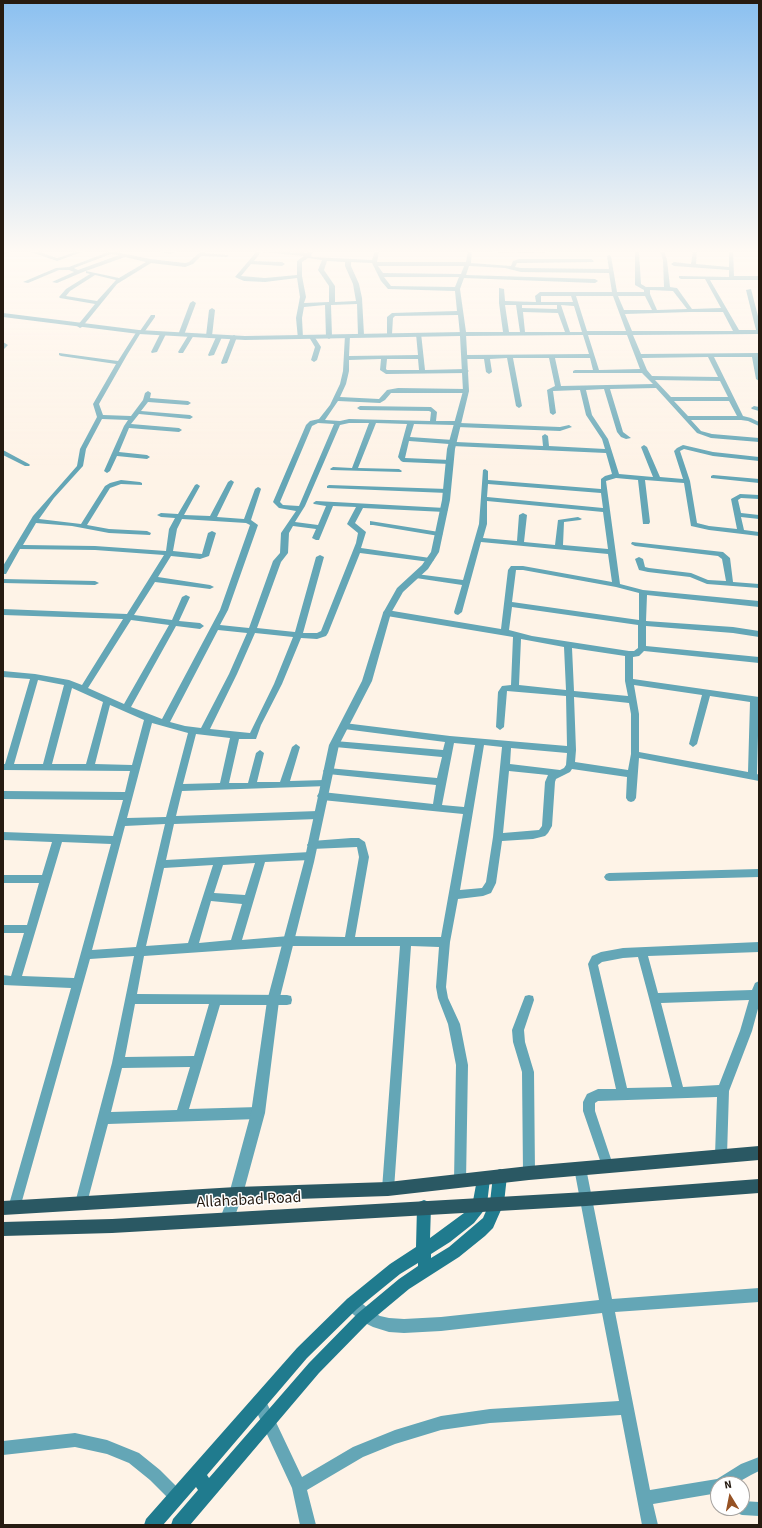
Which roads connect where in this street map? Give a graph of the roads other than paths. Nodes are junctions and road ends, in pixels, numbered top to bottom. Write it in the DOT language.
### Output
graph roads {
  1 [pos="54,322"];
  2 [pos="83,322"];
  3 [pos="148,322"];
  4 [pos="186,322"];
  5 [pos="211,322"];
  6 [pos="299,322"];
  7 [pos="329,322"];
  8 [pos="361,322"];
  9 [pos="390,322"];
  10 [pos="461,322"];
  11 [pos="504,322"];
  12 [pos="522,322"];
  13 [pos="565,322"];
  14 [pos="582,322"];
  15 [pos="625,322"];
  16 [pos="732,322"];
  17 [pos="80,326"];
  18 [pos="738,332"];
  19 [pos="759,332"];
  20 [pos="140,333"];
  21 [pos="568,333"];
  22 [pos="586,333"];
  23 [pos="630,333"];
  24 [pos="163,334"];
  25 [pos="389,334"];
  26 [pos="419,334"];
  27 [pos="463,334"];
  28 [pos="506,334"];
  29 [pos="524,334"];
  30 [pos="181,335"];
  31 [pos="191,335"];
  32 [pos="362,335"];
  33 [pos="209,336"];
  34 [pos="346,336"];
  35 [pos="219,337"];
  36 [pos="234,337"];
  37 [pos="312,337"];
  38 [pos="329,337"];
  39 [pos="300,338"];
  40 [pos="3,344"];
  41 [pos="3,348"];
  42 [pos="154,352"];
  43 [pos="181,352"];
  44 [pos="61,354"];
  45 [pos="211,355"];
  46 [pos="710,355"];
  47 [pos="757,355"];
  48 [pos="592,356"];
  49 [pos="638,356"];
  50 [pos="421,357"];
  51 [pos="465,357"];
  52 [pos="487,357"];
  53 [pos="510,357"];
  54 [pos="552,357"];
  55 [pos="346,358"];
  56 [pos="384,358"];
  57 [pos="314,360"];
  58 [pos="119,363"];
  59 [pos="224,363"];
  60 [pos="466,371"];
  61 [pos="644,371"];
  62 [pos="422,372"];
  63 [pos="489,372"];
  64 [pos="575,372"];
  65 [pos="597,372"];
  66 [pos="650,378"];
  67 [pos="722,379"];
  68 [pos="759,379"];
  69 [pos="657,386"];
  70 [pos="558,388"];
  71 [pos="583,388"];
  72 [pos="607,388"];
  73 [pos="466,391"];
  74 [pos="148,393"];
  75 [pos="337,399"];
  76 [pos="670,399"];
  77 [pos="731,399"];
  78 [pos="146,400"];
  79 [pos="188,403"];
  80 [pos="519,406"];
  81 [pos="360,408"];
  82 [pos="136,412"];
  83 [pos="554,413"];
  84 [pos="100,417"];
  85 [pos="190,417"];
  86 [pos="132,418"];
  87 [pos="688,418"];
  88 [pos="740,418"];
  89 [pos="321,421"];
  90 [pos="373,422"];
  91 [pos="411,422"];
  92 [pos="339,423"];
  93 [pos="433,423"];
  94 [pos="457,424"];
  95 [pos="759,424"];
  96 [pos="127,426"];
  97 [pos="569,427"];
  98 [pos="179,430"];
  99 [pos="609,430"];
  100 [pos="545,436"];
  101 [pos="628,438"];
  102 [pos="406,439"];
  103 [pos="759,440"];
  104 [pos="586,441"];
  105 [pos="453,443"];
  106 [pos="644,447"];
  107 [pos="546,449"];
  108 [pos="588,450"];
  109 [pos="3,452"];
  110 [pos="609,452"];
  111 [pos="115,454"];
  112 [pos="147,457"];
  113 [pos="759,458"];
  114 [pos="450,462"];
  115 [pos="27,466"];
  116 [pos="333,469"];
  117 [pos="354,470"];
  118 [pos="107,471"];
  119 [pos="485,471"];
  120 [pos="399,472"];
  121 [pos="616,476"];
  122 [pos="713,477"];
  123 [pos="641,478"];
  124 [pos="657,479"];
  125 [pos="687,481"];
  126 [pos="759,481"];
  127 [pos="231,482"];
  128 [pos="485,482"];
  129 [pos="140,484"];
  130 [pos="197,486"];
  131 [pos="329,487"];
  132 [pos="258,489"];
  133 [pos="448,491"];
  134 [pos="604,491"];
  135 [pos="759,497"];
  136 [pos="484,499"];
  137 [pos="316,503"];
  138 [pos="330,504"];
  139 [pos="361,505"];
  140 [pos="300,509"];
  141 [pos="445,510"];
  142 [pos="606,510"];
  143 [pos="161,515"];
  144 [pos="522,515"];
  145 [pos="738,515"];
  146 [pos="180,516"];
  147 [pos="759,517"];
  148 [pos="212,519"];
  149 [pos="578,519"];
  150 [pos="34,521"];
  151 [pos="247,521"];
  152 [pos="646,522"];
  153 [pos="373,523"];
  154 [pos="291,524"];
  155 [pos="83,526"];
  156 [pos="321,527"];
  157 [pos="741,532"];
  158 [pos="212,533"];
  159 [pos="146,534"];
  160 [pos="439,534"];
  161 [pos="759,534"];
  162 [pos="316,538"];
  163 [pos="479,540"];
  164 [pos="520,544"];
  165 [pos="635,544"];
  166 [pos="18,547"];
  167 [pos="559,548"];
  168 [pos="357,550"];
  169 [pos="612,552"];
  170 [pos="169,553"];
  171 [pos="320,557"];
  172 [pos="640,558"];
  173 [pos="430,560"];
  174 [pos="3,572"];
  175 [pos="416,576"];
  176 [pos="153,579"];
  177 [pos="3,581"];
  178 [pos="95,583"];
  179 [pos="467,583"];
  180 [pos="730,584"];
  181 [pos="616,586"];
  182 [pos="759,586"];
  183 [pos="210,587"];
  184 [pos="643,592"];
  185 [pos="186,598"];
  186 [pos="508,604"];
  187 [pos="759,604"];
  188 [pos="3,612"];
  189 [pos="458,612"];
  190 [pos="387,613"];
  191 [pos="130,617"];
  192 [pos="174,623"];
  193 [pos="642,623"];
  194 [pos="200,626"];
  195 [pos="216,627"];
  196 [pos="252,631"];
  197 [pos="505,632"];
  198 [pos="759,634"];
  199 [pos="298,635"];
  200 [pos="517,635"];
  201 [pos="568,645"];
  202 [pos="642,648"];
  203 [pos="629,654"];
  204 [pos="759,660"];
  205 [pos="3,674"];
  206 [pos="35,677"];
  207 [pos="629,681"];
  208 [pos="69,683"];
  209 [pos="515,688"];
  210 [pos="83,690"];
  211 [pos="707,692"];
  212 [pos="571,693"];
  213 [pos="756,699"];
  214 [pos="107,700"];
  215 [pos="633,700"];
  216 [pos="126,709"];
  217 [pos="149,719"];
  218 [pos="164,724"];
  219 [pos="344,726"];
  220 [pos="500,727"];
  221 [pos="756,729"];
  222 [pos="193,730"];
  223 [pos="204,731"];
  224 [pos="235,735"];
  225 [pos="450,739"];
  226 [pos="480,742"];
  227 [pos="335,744"];
  228 [pos="506,744"];
  229 [pos="693,744"];
  230 [pos="296,747"];
  231 [pos="756,747"];
  232 [pos="572,750"];
  233 [pos="260,753"];
  234 [pos="447,754"];
  235 [pos="635,754"];
  236 [pos="570,765"];
  237 [pos="6,767"];
  238 [pos="506,767"];
  239 [pos="47,768"];
  240 [pos="89,768"];
  241 [pos="135,768"];
  242 [pos="328,772"];
  243 [pos="562,773"];
  244 [pos="632,774"];
  245 [pos="756,777"];
  246 [pos="441,782"];
  247 [pos="325,784"];
  248 [pos="284,785"];
  249 [pos="224,786"];
  250 [pos="252,786"];
  251 [pos="178,788"];
  252 [pos="3,795"];
  253 [pos="128,796"];
  254 [pos="322,796"];
  255 [pos="631,798"];
  256 [pos="437,808"];
  257 [pos="469,810"];
  258 [pos="318,815"];
  259 [pos="170,821"];
  260 [pos="121,822"];
  261 [pos="3,836"];
  262 [pos="498,837"];
  263 [pos="58,838"];
  264 [pos="116,840"];
  265 [pos="312,845"];
  266 [pos="310,856"];
  267 [pos="261,859"];
  268 [pos="220,861"];
  269 [pos="160,864"];
  270 [pos="759,873"];
  271 [pos="609,877"];
  272 [pos="3,879"];
  273 [pos="45,880"];
  274 [pos="454,895"];
  275 [pos="208,897"];
  276 [pos="249,900"];
  277 [pos="3,929"];
  278 [pos="31,929"];
  279 [pos="289,941"];
  280 [pos="349,941"];
  281 [pos="406,942"];
  282 [pos="445,942"];
  283 [pos="235,945"];
  284 [pos="759,947"];
  285 [pos="192,948"];
  286 [pos="140,952"];
  287 [pos="642,952"];
  288 [pos="85,955"];
  289 [pos="3,980"];
  290 [pos="15,980"];
  291 [pos="78,983"];
  292 [pos="758,991"];
  293 [pos="654,998"];
  294 [pos="130,1000"];
  295 [pos="287,1000"];
  296 [pos="530,1000"];
  297 [pos="216,1001"];
  298 [pos="273,1001"];
  299 [pos="197,1061"];
  300 [pos="118,1063"];
  301 [pos="723,1091"];
  302 [pos="679,1092"];
  303 [pos="623,1094"];
  304 [pos="258,1113"];
  305 [pos="181,1116"];
  306 [pos="103,1118"];
  307 [pos="759,1153"];
  308 [pos="721,1155"];
  309 [pos="607,1165"];
  310 [pos="580,1168"];
  311 [pos="529,1172"];
  312 [pos="500,1176"];
  313 [pos="482,1178"];
  314 [pos="460,1181"];
  315 [pos="759,1186"];
  316 [pos="388,1188"];
  317 [pos="236,1194"];
  318 [pos="586,1198"];
  319 [pos="81,1203"];
  320 [pos="497,1203"];
  321 [pos="480,1204"];
  322 [pos="424,1207"];
  323 [pos="9,1208"];
  324 [pos="227,1219"];
  325 [pos="3,1229"];
  326 [pos="423,1251"];
  327 [pos="426,1268"];
  328 [pos="759,1295"];
  329 [pos="352,1304"];
  330 [pos="607,1306"];
  331 [pos="366,1316"];
  332 [pos="259,1402"];
  333 [pos="627,1408"];
  334 [pos="268,1421"];
  335 [pos="3,1448"];
  336 [pos="759,1464"];
  337 [pos="196,1475"];
  338 [pos="735,1476"];
  339 [pos="298,1487"];
  340 [pos="710,1487"];
  341 [pos="209,1490"];
  342 [pos="177,1497"];
  343 [pos="645,1498"];
  344 [pos="152,1525"];
  345 [pos="179,1525"];
  346 [pos="308,1525"];
  347 [pos="650,1525"];
  1 -- 17 [label="street"];
  2 -- 17 [label="street"];
  3 -- 20 [label="street"];
  4 -- 30 [label="street"];
  5 -- 33 [label="street"];
  6 -- 39 [label="street"];
  7 -- 38 [label="street"];
  8 -- 32 [label="street"];
  9 -- 25 [label="street"];
  10 -- 27 [label="street"];
  11 -- 28 [label="street"];
  12 -- 29 [label="street"];
  13 -- 21 [label="street"];
  14 -- 22 [label="street"];
  15 -- 23 [label="street"];
  16 -- 18 [label="street"];
  17 -- 20 [label="street"];
  18 -- 19 [label="street"];
  18 -- 23 [label="street"];
  20 -- 24 [label="street"];
  20 -- 58 [label="street"];
  21 -- 22 [label="street"];
  21 -- 29 [label="street"];
  22 -- 23 [label="street"];
  22 -- 48 [label="street"];
  23 -- 49 [label="street"];
  24 -- 30 [label="street"];
  24 -- 42 [label="street"];
  25 -- 26 [label="street"];
  25 -- 32 [label="street"];
  26 -- 27 [label="street"];
  26 -- 50 [label="street"];
  27 -- 28 [label="street"];
  27 -- 51 [label="street"];
  28 -- 29 [label="street"];
  30 -- 31 [label="street"];
  31 -- 33 [label="street"];
  31 -- 43 [label="street"];
  32 -- 34 [label="street"];
  33 -- 35 [label="street"];
  34 -- 38 [label="street"];
  34 -- 55 [label="street"];
  35 -- 36 [label="street"];
  35 -- 45 [label="street"];
  36 -- 39 [label="street"];
  36 -- 59 [label="street"];
  37 -- 38 [label="street"];
  37 -- 39 [label="street"];
  37 -- 57 [label="street"];
  40 -- 41 [label="street"];
  44 -- 58 [label="street"];
  46 -- 47 [label="street"];
  46 -- 49 [label="street"];
  46 -- 67 [label="street"];
  47 -- 68 [label="street"];
  48 -- 54 [label="street"];
  48 -- 65 [label="street"];
  49 -- 61 [label="street"];
  50 -- 56 [label="street"];
  50 -- 62 [label="street"];
  51 -- 52 [label="street"];
  51 -- 60 [label="street"];
  52 -- 53 [label="street"];
  52 -- 63 [label="street"];
  53 -- 54 [label="street"];
  53 -- 80 [label="street"];
  54 -- 70 [label="street"];
  55 -- 56 [label="street"];
  55 -- 75 [label="street"];
  56 -- 62 [label="street"];
  58 -- 84 [label="street"];
  60 -- 62 [label="street"];
  60 -- 73 [label="street"];
  61 -- 65 [label="street"];
  61 -- 66 [label="street"];
  64 -- 65 [label="street"];
  66 -- 67 [label="street"];
  66 -- 69 [label="street"];
  67 -- 77 [label="street"];
  69 -- 72 [label="street"];
  69 -- 76 [label="street"];
  70 -- 71 [label="street"];
  70 -- 83 [label="street"];
  71 -- 72 [label="street"];
  71 -- 99 [label="street"];
  72 -- 99 [label="street"];
  73 -- 75 [label="street"];
  73 -- 94 [label="street"];
  74 -- 78 [label="street"];
  75 -- 89 [label="street"];
  76 -- 77 [label="street"];
  76 -- 87 [label="street"];
  77 -- 88 [label="street"];
  78 -- 79 [label="street"];
  78 -- 82 [label="street"];
  81 -- 93 [label="street"];
  82 -- 85 [label="street"];
  82 -- 86 [label="street"];
  84 -- 86 [label="street"];
  84 -- 150 [label="street"];
  86 -- 96 [label="street"];
  87 -- 88 [label="street"];
  87 -- 103 [label="street"];
  88 -- 95 [label="street"];
  89 -- 92 [label="street"];
  89 -- 140 [label="street"];
  90 -- 91 [label="street"];
  90 -- 92 [label="street"];
  90 -- 117 [label="street"];
  91 -- 93 [label="street"];
  91 -- 102 [label="street"];
  92 -- 140 [label="street"];
  93 -- 94 [label="street"];
  94 -- 97 [label="street"];
  94 -- 105 [label="street"];
  96 -- 98 [label="street"];
  96 -- 111 [label="street"];
  99 -- 101 [label="street"];
  99 -- 110 [label="street"];
  100 -- 107 [label="street"];
  102 -- 105 [label="street"];
  102 -- 114 [label="street"];
  104 -- 108 [label="street"];
  105 -- 107 [label="street"];
  105 -- 114 [label="street"];
  106 -- 124 [label="street"];
  107 -- 108 [label="street"];
  108 -- 110 [label="street"];
  109 -- 115 [label="street"];
  110 -- 121 [label="street"];
  111 -- 112 [label="street"];
  111 -- 118 [label="street"];
  113 -- 125 [label="street"];
  114 -- 133 [label="street"];
  116 -- 117 [label="street"];
  117 -- 120 [label="street"];
  119 -- 128 [label="street"];
  121 -- 123 [label="street"];
  121 -- 134 [label="street"];
  122 -- 126 [label="street"];
  123 -- 124 [label="street"];
  123 -- 152 [label="street"];
  124 -- 125 [label="street"];
  125 -- 157 [label="street"];
  127 -- 148 [label="street"];
  128 -- 134 [label="street"];
  128 -- 136 [label="street"];
  129 -- 155 [label="street"];
  130 -- 146 [label="street"];
  131 -- 133 [label="street"];
  132 -- 151 [label="street"];
  133 -- 141 [label="street"];
  134 -- 142 [label="street"];
  135 -- 145 [label="street"];
  136 -- 142 [label="street"];
  136 -- 163 [label="street"];
  137 -- 138 [label="street"];
  138 -- 139 [label="street"];
  138 -- 156 [label="street"];
  139 -- 141 [label="street"];
  139 -- 168 [label="street"];
  140 -- 154 [label="street"];
  141 -- 160 [label="street"];
  142 -- 169 [label="street"];
  143 -- 146 [label="street"];
  144 -- 164 [label="street"];
  145 -- 147 [label="street"];
  145 -- 157 [label="street"];
  146 -- 148 [label="street"];
  146 -- 170 [label="street"];
  148 -- 151 [label="street"];
  149 -- 167 [label="street"];
  150 -- 155 [label="street"];
  150 -- 166 [label="street"];
  151 -- 195 [label="street"];
  153 -- 160 [label="street"];
  154 -- 156 [label="street"];
  154 -- 196 [label="street"];
  155 -- 159 [label="street"];
  156 -- 162 [label="street"];
  157 -- 161 [label="street"];
  158 -- 170 [label="street"];
  160 -- 173 [label="street"];
  163 -- 164 [label="street"];
  163 -- 179 [label="street"];
  164 -- 167 [label="street"];
  165 -- 180 [label="street"];
  166 -- 170 [label="street"];
  166 -- 174 [label="street"];
  167 -- 169 [label="street"];
  168 -- 173 [label="street"];
  168 -- 199 [label="street"];
  169 -- 181 [label="street"];
  170 -- 176 [label="street"];
  171 -- 199 [label="street"];
  172 -- 180 [label="street"];
  173 -- 175 [label="street"];
  175 -- 179 [label="street"];
  175 -- 190 [label="street"];
  176 -- 183 [label="street"];
  176 -- 191 [label="street"];
  177 -- 178 [label="street"];
  179 -- 189 [label="street"];
  180 -- 182 [label="street"];
  181 -- 184 [label="street"];
  181 -- 186 [label="street"];
  184 -- 187 [label="street"];
  184 -- 193 [label="street"];
  185 -- 192 [label="street"];
  186 -- 193 [label="street"];
  186 -- 197 [label="street"];
  188 -- 191 [label="street"];
  190 -- 197 [label="street"];
  190 -- 219 [label="street"];
  191 -- 192 [label="street"];
  191 -- 210 [label="street"];
  192 -- 194 [label="street"];
  192 -- 216 [label="street"];
  193 -- 198 [label="street"];
  193 -- 202 [label="street"];
  195 -- 196 [label="street"];
  195 -- 218 [label="street"];
  196 -- 199 [label="street"];
  196 -- 223 [label="street"];
  197 -- 200 [label="street"];
  199 -- 224 [label="street"];
  200 -- 201 [label="street"];
  200 -- 209 [label="street"];
  201 -- 203 [label="street"];
  201 -- 212 [label="street"];
  202 -- 203 [label="street"];
  202 -- 204 [label="street"];
  203 -- 207 [label="street"];
  205 -- 206 [label="street"];
  206 -- 208 [label="street"];
  206 -- 237 [label="street"];
  207 -- 211 [label="street"];
  207 -- 215 [label="street"];
  208 -- 210 [label="street"];
  208 -- 239 [label="street"];
  209 -- 212 [label="street"];
  209 -- 220 [label="street"];
  210 -- 214 [label="street"];
  211 -- 213 [label="street"];
  211 -- 229 [label="street"];
  212 -- 215 [label="street"];
  212 -- 232 [label="street"];
  213 -- 221 [label="street"];
  214 -- 216 [label="street"];
  214 -- 240 [label="street"];
  215 -- 235 [label="street"];
  216 -- 217 [label="street"];
  217 -- 218 [label="street"];
  217 -- 241 [label="street"];
  218 -- 222 [label="street"];
  219 -- 225 [label="street"];
  219 -- 227 [label="street"];
  221 -- 231 [label="street"];
  222 -- 223 [label="street"];
  222 -- 251 [label="street"];
  223 -- 224 [label="street"];
  224 -- 249 [label="street"];
  225 -- 226 [label="street"];
  225 -- 234 [label="street"];
  226 -- 228 [label="street"];
  226 -- 257 [label="street"];
  227 -- 234 [label="street"];
  227 -- 242 [label="street"];
  228 -- 232 [label="street"];
  228 -- 238 [label="street"];
  230 -- 248 [label="street"];
  231 -- 245 [label="street"];
  232 -- 236 [label="street"];
  233 -- 250 [label="street"];
  234 -- 246 [label="street"];
  235 -- 244 [label="street"];
  235 -- 245 [label="street"];
  236 -- 243 [label="street"];
  236 -- 244 [label="street"];
  237 -- 239 [label="street"];
  238 -- 243 [label="street"];
  238 -- 262 [label="street"];
  239 -- 240 [label="street"];
  240 -- 241 [label="street"];
  241 -- 253 [label="street"];
  242 -- 246 [label="street"];
  242 -- 247 [label="street"];
  243 -- 262 [label="street"];
  244 -- 255 [label="street"];
  246 -- 256 [label="street"];
  247 -- 248 [label="street"];
  247 -- 254 [label="street"];
  248 -- 250 [label="street"];
  249 -- 250 [label="street"];
  249 -- 251 [label="street"];
  251 -- 259 [label="street"];
  252 -- 253 [label="street"];
  253 -- 260 [label="street"];
  254 -- 256 [label="street"];
  254 -- 258 [label="street"];
  256 -- 257 [label="street"];
  257 -- 274 [label="street"];
  258 -- 259 [label="street"];
  258 -- 265 [label="street"];
  259 -- 260 [label="street"];
  259 -- 269 [label="street"];
  260 -- 264 [label="street"];
  261 -- 263 [label="street"];
  262 -- 274 [label="street"];
  263 -- 264 [label="street"];
  263 -- 273 [label="street"];
  264 -- 288 [label="street"];
  265 -- 266 [label="street"];
  265 -- 280 [label="street"];
  266 -- 267 [label="street"];
  266 -- 279 [label="street"];
  267 -- 268 [label="street"];
  267 -- 276 [label="street"];
  268 -- 269 [label="street"];
  268 -- 275 [label="street"];
  269 -- 286 [label="street"];
  270 -- 271 [label="street"];
  272 -- 273 [label="street"];
  273 -- 278 [label="street"];
  274 -- 282 [label="street"];
  275 -- 276 [label="street"];
  275 -- 285 [label="street"];
  276 -- 283 [label="street"];
  277 -- 278 [label="street"];
  278 -- 290 [label="street"];
  279 -- 280 [label="street"];
  279 -- 283 [label="street"];
  279 -- 298 [label="street"];
  280 -- 281 [label="street"];
  281 -- 282 [label="street"];
  281 -- 316 [label="street"];
  282 -- 314 [label="street"];
  283 -- 285 [label="street"];
  284 -- 287 [label="street"];
  285 -- 286 [label="street"];
  286 -- 288 [label="street"];
  286 -- 294 [label="street"];
  287 -- 293 [label="street"];
  287 -- 303 [label="street"];
  288 -- 291 [label="street"];
  289 -- 290 [label="street"];
  290 -- 291 [label="street"];
  291 -- 323 [label="street"];
  292 -- 293 [label="street"];
  292 -- 301 [label="street"];
  293 -- 302 [label="street"];
  294 -- 297 [label="street"];
  294 -- 300 [label="street"];
  295 -- 298 [label="street"];
  296 -- 311 [label="street"];
  297 -- 298 [label="street"];
  297 -- 299 [label="street"];
  298 -- 304 [label="street"];
  299 -- 300 [label="street"];
  299 -- 305 [label="street"];
  300 -- 306 [label="street"];
  301 -- 302 [label="street"];
  301 -- 308 [label="street"];
  302 -- 303 [label="street"];
  303 -- 309 [label="street"];
  304 -- 305 [label="street"];
  304 -- 317 [label="street"];
  305 -- 306 [label="street"];
  306 -- 319 [label="street"];
  307 -- 308 [label="main road"];
  308 -- 309 [label="main road"];
  309 -- 310 [label="main road"];
  310 -- 311 [label="main road"];
  310 -- 318 [label="street"];
  311 -- 312 [label="main road"];
  312 -- 313 [label="main road"];
  312 -- 320 [label="main road"];
  313 -- 314 [label="main road"];
  313 -- 321 [label="main road"];
  314 -- 316 [label="main road"];
  315 -- 318 [label="main road, Allahabad Road"];
  316 -- 317 [label="main road"];
  317 -- 319 [label="main road"];
  317 -- 324 [label="street"];
  318 -- 320 [label="main road, Allahabad Road"];
  318 -- 330 [label="street"];
  319 -- 323 [label="main road"];
  320 -- 321 [label="main road, Allahabad Road"];
  320 -- 327 [label="main road"];
  321 -- 322 [label="main road, Allahabad Road"];
  321 -- 326 [label="main road"];
  322 -- 324 [label="main road, Allahabad Road"];
  322 -- 326 [label="main road"];
  324 -- 325 [label="main road, Allahabad Road"];
  326 -- 327 [label="main road"];
  326 -- 329 [label="main road"];
  327 -- 331 [label="main road"];
  328 -- 330 [label="street"];
  329 -- 331 [label="street"];
  329 -- 332 [label="main road"];
  330 -- 331 [label="street"];
  330 -- 333 [label="street"];
  331 -- 334 [label="main road"];
  332 -- 334 [label="street"];
  332 -- 337 [label="main road"];
  333 -- 339 [label="street"];
  333 -- 343 [label="street"];
  334 -- 339 [label="street"];
  334 -- 341 [label="main road"];
  335 -- 342 [label="street"];
  336 -- 338 [label="street"];
  337 -- 341 [label="main road"];
  337 -- 342 [label="main road"];
  339 -- 346 [label="street"];
  340 -- 343 [label="street"];
  341 -- 345 [label="main road"];
  342 -- 344 [label="main road"];
  343 -- 347 [label="street"];
}
